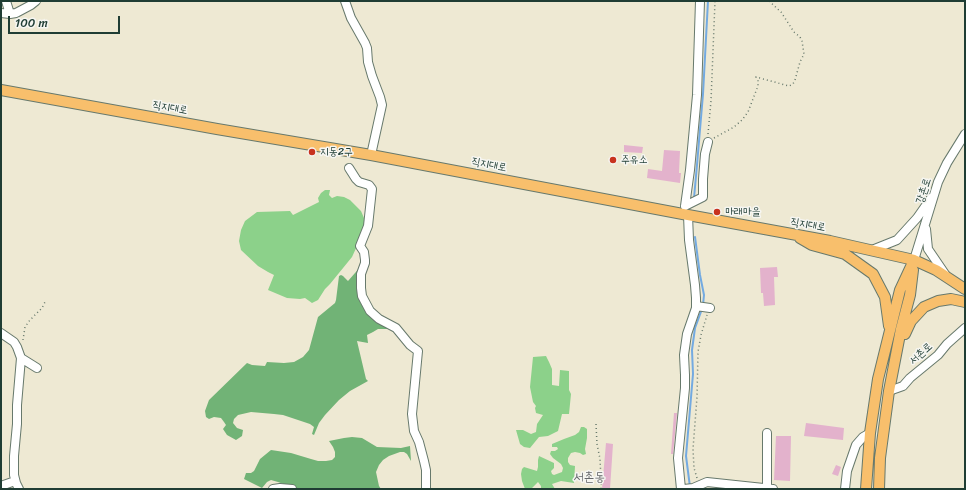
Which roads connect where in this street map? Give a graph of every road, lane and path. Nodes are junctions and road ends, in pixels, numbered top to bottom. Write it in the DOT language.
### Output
graph roads {
  1 [pos="6,1"];
  2 [pos="36,1"];
  3 [pos="345,1"];
  4 [pos="700,1"];
  5 [pos="715,1"];
  6 [pos="769,1"];
  7 [pos="1,13"];
  8 [pos="10,14"];
  9 [pos="1,90"];
  10 [pos="965,134"];
  11 [pos="708,142"];
  12 [pos="371,155"];
  13 [pos="349,168"];
  14 [pos="935,192"];
  15 [pos="687,211"];
  16 [pos="925,225"];
  17 [pos="795,235"];
  18 [pos="872,250"];
  19 [pos="914,260"];
  20 [pos="945,275"];
  21 [pos="965,289"];
  22 [pos="46,300"];
  23 [pos="965,302"];
  24 [pos="696,306"];
  25 [pos="710,308"];
  26 [pos="965,328"];
  27 [pos="890,330"];
  28 [pos="1,333"];
  29 [pos="22,343"];
  30 [pos="896,354"];
  31 [pos="21,358"];
  32 [pos="37,368"];
  33 [pos="889,391"];
  34 [pos="596,424"];
  35 [pos="870,433"];
  36 [pos="767,434"];
  37 [pos="16,480"];
  38 [pos="700,485"];
  39 [pos="1,486"];
  40 [pos="19,489"];
  41 [pos="273,489"];
  42 [pos="292,489"];
  43 [pos="426,489"];
  44 [pos="601,489"];
  45 [pos="683,489"];
  46 [pos="770,489"];
  47 [pos="845,489"];
  48 [pos="866,489"];
  49 [pos="879,489"];
  1 -- 8 [label="street"];
  2 -- 8 [label="street"];
  3 -- 12 [label="street"];
  4 -- 15 [label="street"];
  5 -- 11 [label="path"];
  6 -- 11 [label="path"];
  7 -- 8 [label="street"];
  9 -- 12 [label="main road, 직지대로"];
  10 -- 14 [label="street, 강촌로"];
  11 -- 15 [label="street"];
  12 -- 15 [label="main road, 직지대로"];
  13 -- 43 [label="street"];
  14 -- 16 [label="street, 강촌로"];
  14 -- 18 [label="street"];
  15 -- 17 [label="main road, 직지대로"];
  15 -- 24 [label="street"];
  16 -- 19 [label="street, 강촌로"];
  16 -- 20 [label="street"];
  17 -- 18 [label="main road, 직지대로"];
  17 -- 27 [label="main road"];
  18 -- 19 [label="main road, 직지대로"];
  19 -- 20 [label="main road, 직지대로"];
  19 -- 27 [label="main road"];
  19 -- 30 [label="main road"];
  20 -- 21 [label="main road, 직지대로"];
  22 -- 29 [label="path"];
  23 -- 30 [label="main road"];
  24 -- 25 [label="street"];
  24 -- 45 [label="street"];
  25 -- 38 [label="path"];
  26 -- 33 [label="street, 서촌로"];
  27 -- 35 [label="main road"];
  28 -- 31 [label="street"];
  30 -- 33 [label="main road"];
  31 -- 32 [label="street"];
  31 -- 37 [label="street"];
  33 -- 49 [label="main road"];
  34 -- 44 [label="path"];
  35 -- 47 [label="street"];
  35 -- 48 [label="main road"];
  36 -- 46 [label="street"];
  37 -- 39 [label="street"];
  37 -- 40 [label="street"];
  38 -- 45 [label="street"];
  38 -- 46 [label="street"];
  41 -- 42 [label="street"];
}
